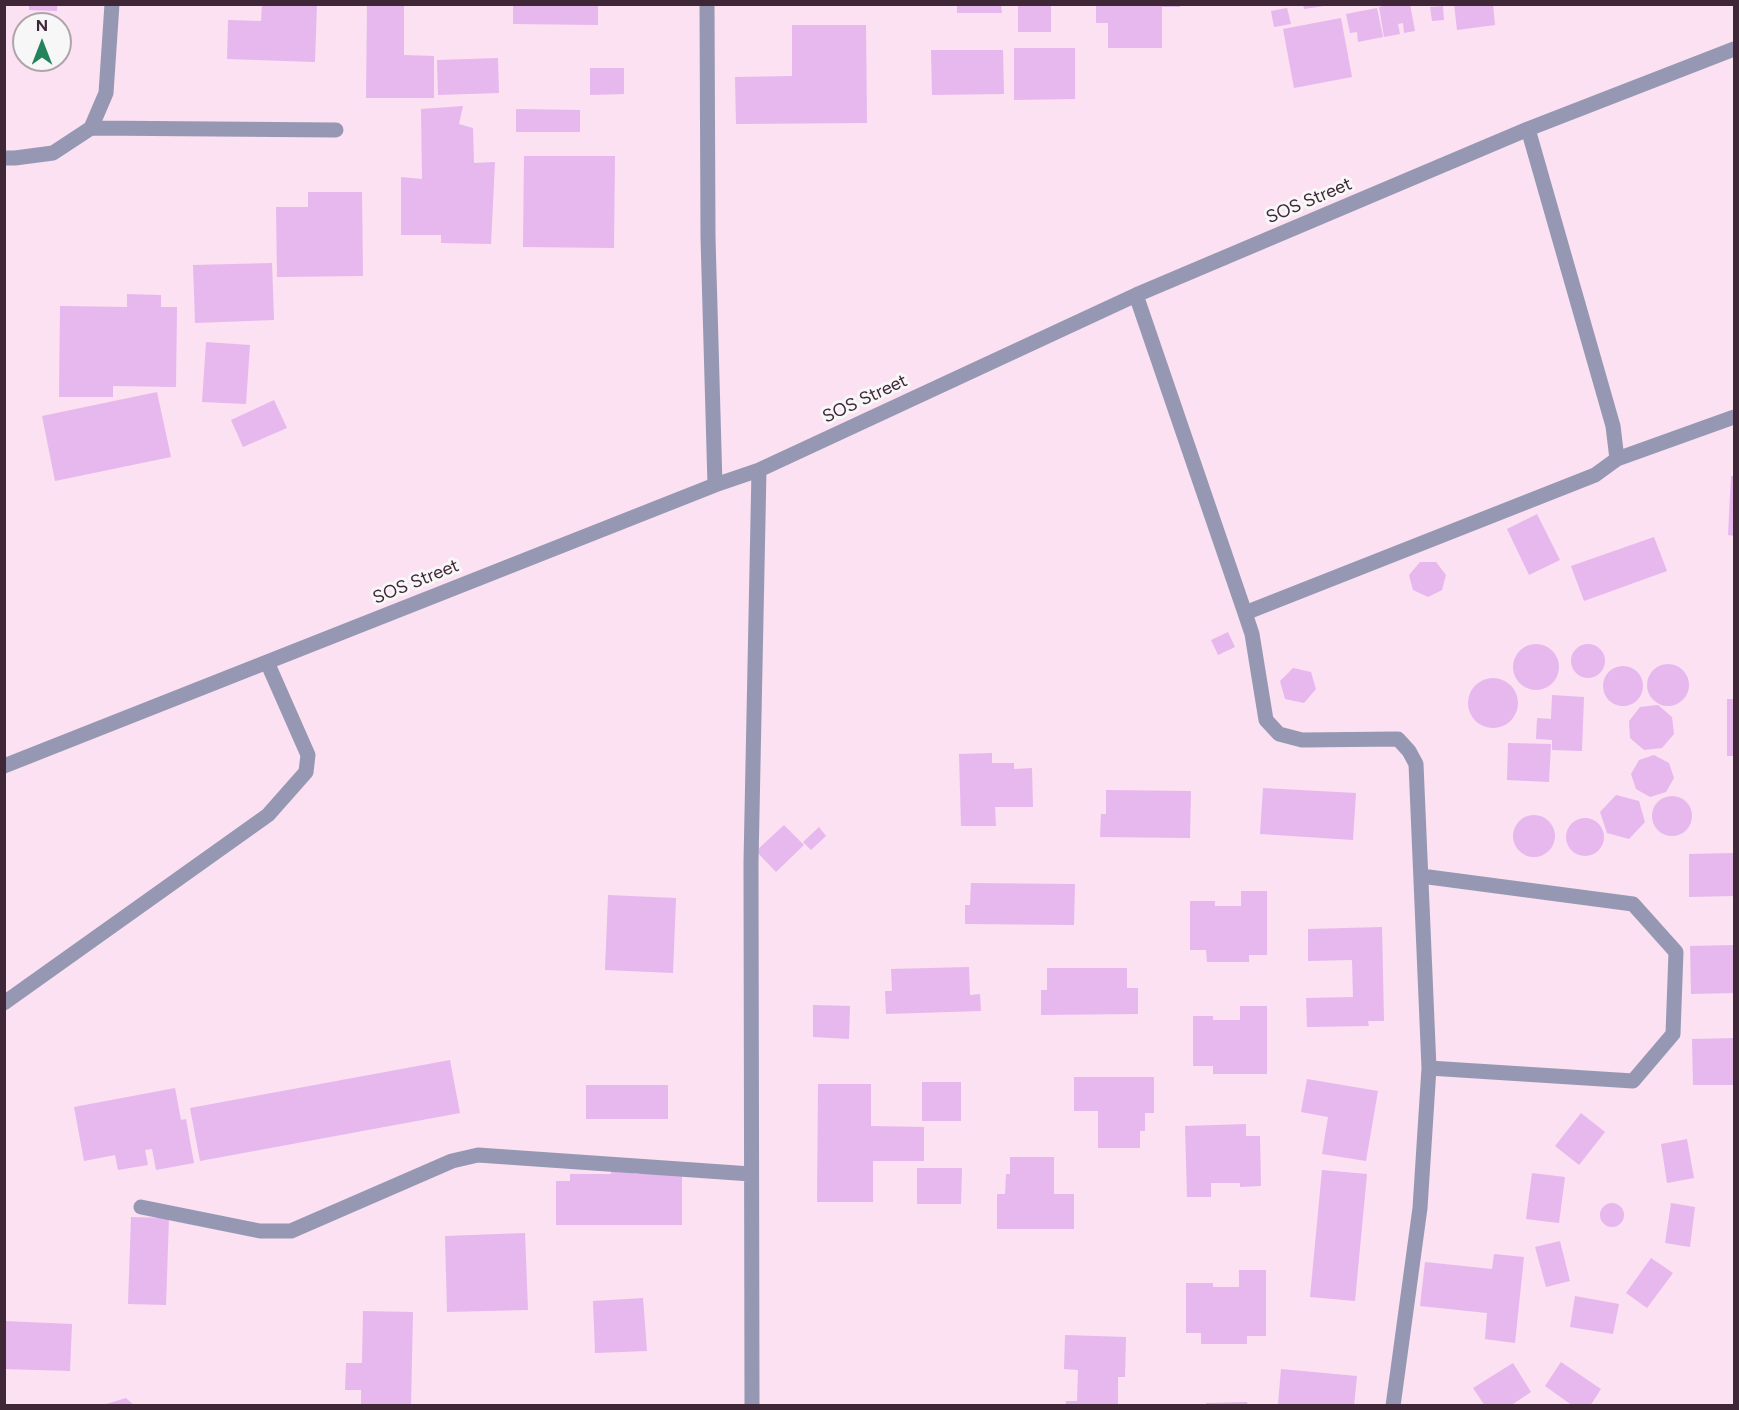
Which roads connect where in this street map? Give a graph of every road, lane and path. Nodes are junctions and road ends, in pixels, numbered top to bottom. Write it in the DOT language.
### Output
graph roads {
  1 [pos="112,4"];
  2 [pos="707,4"];
  3 [pos="1734,49"];
  4 [pos="92,128"];
  5 [pos="1528,129"];
  6 [pos="336,130"];
  7 [pos="4,158"];
  8 [pos="1136,295"];
  9 [pos="1734,417"];
  10 [pos="1617,459"];
  11 [pos="759,470"];
  12 [pos="715,485"];
  13 [pos="1245,613"];
  14 [pos="267,662"];
  15 [pos="4,766"];
  16 [pos="1421,876"];
  17 [pos="4,1003"];
  18 [pos="1429,1068"];
  19 [pos="751,1174"];
  20 [pos="141,1207"];
  21 [pos="752,1406"];
  22 [pos="1393,1406"];
  1 -- 4 [label="street"];
  2 -- 12 [label="street"];
  3 -- 5 [label="street, SOS Street"];
  4 -- 6 [label="street"];
  4 -- 7 [label="street"];
  5 -- 8 [label="street, SOS Street"];
  5 -- 10 [label="street"];
  8 -- 11 [label="street, SOS Street"];
  8 -- 13 [label="street"];
  9 -- 10 [label="street"];
  10 -- 13 [label="street"];
  11 -- 12 [label="street, SOS Street"];
  11 -- 19 [label="street"];
  12 -- 14 [label="street, SOS Street"];
  13 -- 16 [label="street"];
  14 -- 15 [label="street, SOS Street"];
  14 -- 17 [label="street"];
  16 -- 18 [label="street"];
  16 -- 18 [label="street"];
  18 -- 22 [label="street"];
  19 -- 20 [label="street"];
  19 -- 21 [label="street"];
}
